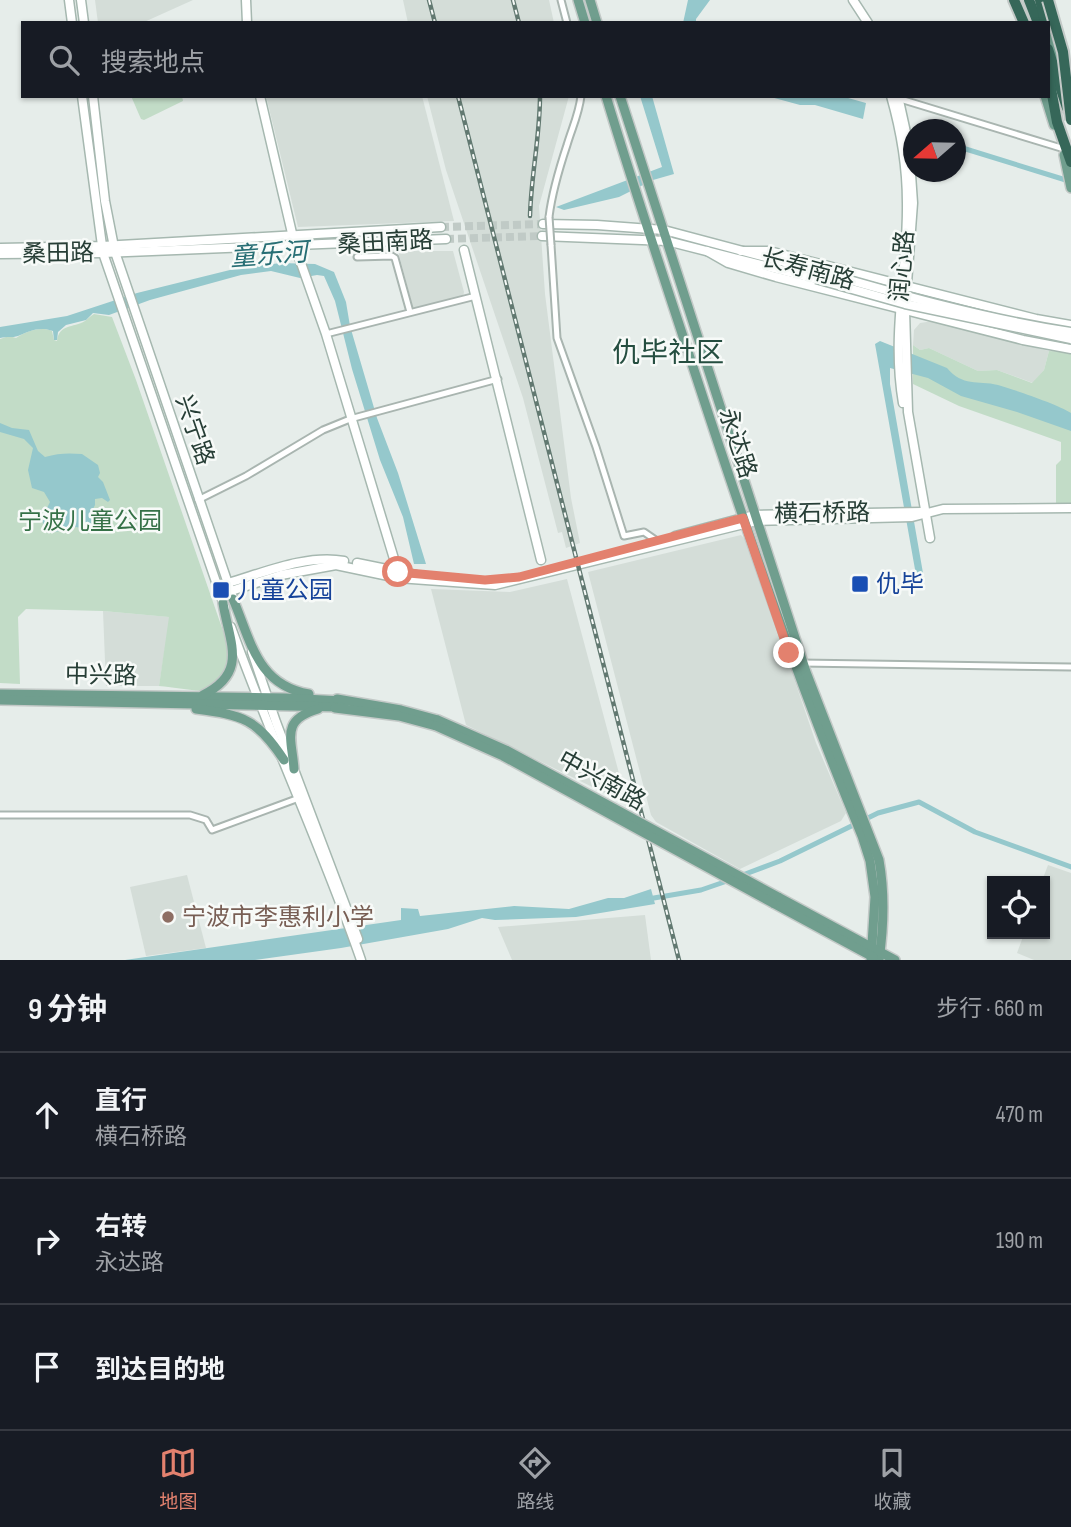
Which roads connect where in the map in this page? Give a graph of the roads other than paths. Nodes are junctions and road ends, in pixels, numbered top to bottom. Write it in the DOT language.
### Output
graph roads {
  1 [pos="69,0"];
  2 [pos="81,0"];
  3 [pos="246,0"];
  4 [pos="561,0"];
  5 [pos="578,0"];
  6 [pos="590,0"];
  7 [pos="851,0"];
  8 [pos="1013,0"];
  9 [pos="1021,0"];
  10 [pos="1029,0"];
  11 [pos="1039,0"];
  12 [pos="1048,0"];
  13 [pos="72,21"];
  14 [pos="84,21"];
  15 [pos="247,21"];
  16 [pos="566,21"];
  17 [pos="584,21"];
  18 [pos="596,21"];
  19 [pos="861,21"];
  20 [pos="867,21"];
  21 [pos="1024,21"];
  22 [pos="1025,21"];
  23 [pos="1042,21"];
  24 [pos="1050,36"];
  25 [pos="1050,55"];
  26 [pos="1050,83"];
  27 [pos="1071,96"];
  28 [pos="82,98"];
  29 [pos="93,98"];
  30 [pos="260,98"];
  31 [pos="581,98"];
  32 [pos="608,98"];
  33 [pos="621,98"];
  34 [pos="894,98"];
  35 [pos="894,98"];
  36 [pos="897,98"];
  37 [pos="1048,98"];
  38 [pos="1048,98"];
  39 [pos="1057,122"];
  40 [pos="1071,122"];
  41 [pos="1061,148"];
  42 [pos="1069,164"];
  43 [pos="1071,188"];
  44 [pos="546,221"];
  45 [pos="441,227"];
  46 [pos="648,229"];
  47 [pos="664,230"];
  48 [pos="292,234"];
  49 [pos="542,236"];
  50 [pos="446,239"];
  51 [pos="652,240"];
  52 [pos="667,241"];
  53 [pos="295,246"];
  54 [pos="0,247"];
  55 [pos="102,249"];
  56 [pos="114,249"];
  57 [pos="464,250"];
  58 [pos="707,251"];
  59 [pos="741,251"];
  60 [pos="0,254"];
  61 [pos="357,257"];
  62 [pos="817,275"];
  63 [pos="907,286"];
  64 [pos="476,296"];
  65 [pos="905,310"];
  66 [pos="410,312"];
  67 [pos="1071,325"];
  68 [pos="1071,332"];
  69 [pos="326,334"];
  70 [pos="1071,339"];
  71 [pos="1071,348"];
  72 [pos="498,379"];
  73 [pos="350,419"];
  74 [pos="911,436"];
  75 [pos="198,500"];
  76 [pos="1071,508"];
  77 [pos="925,513"];
  78 [pos="755,518"];
  79 [pos="744,521"];
  80 [pos="930,538"];
  81 [pos="657,541"];
  82 [pos="541,560"];
  83 [pos="398,572"];
  84 [pos="231,591"];
  85 [pos="223,603"];
  86 [pos="793,663"];
  87 [pos="803,663"];
  88 [pos="1071,667"];
  89 [pos="0,694"];
  90 [pos="201,696"];
  91 [pos="0,700"];
  92 [pos="258,702"];
  93 [pos="269,702"];
  94 [pos="185,704"];
  95 [pos="342,704"];
  96 [pos="244,718"];
  97 [pos="295,722"];
  98 [pos="284,760"];
  99 [pos="294,769"];
  100 [pos="299,798"];
  101 [pos="856,809"];
  102 [pos="0,815"];
  103 [pos="343,906"];
  104 [pos="875,956"];
  105 [pos="363,958"];
  106 [pos="895,960"];
  1 -- 13 [label="main road"];
  2 -- 14 [label="main road"];
  3 -- 15 [label="main road"];
  4 -- 16 [label="street"];
  5 -- 17 [label="main road"];
  6 -- 18 [label="main road"];
  7 -- 19 [label="main road"];
  7 -- 20 [label="main road"];
  8 -- 21 [label="highway"];
  9 -- 22 [label="highway"];
  10 -- 23 [label="highway"];
  11 -- 23 [label="highway"];
  12 -- 40 [label="highway, bridge"];
  24 -- 27 [label="main road"];
  25 -- 40 [label="highway, bridge"];
  26 -- 39 [label="highway"];
  28 -- 55 [label="main road, 兴宁路"];
  29 -- 56 [label="main road, 兴宁路"];
  30 -- 48 [label="main road"];
  31 -- 44 [label="street"];
  32 -- 46 [label="main road, 永达路"];
  33 -- 47 [label="main road, 永达路"];
  34 -- 63 [label="main road, 润心路"];
  35 -- 74 [label="main road, 润心路"];
  36 -- 41 [label="street"];
  37 -- 39 [label="highway"];
  38 -- 41 [label="main road"];
  39 -- 42 [label="highway"];
  41 -- 42 [label="main road"];
  42 -- 43 [label="main road"];
  44 -- 46 [label="main road, 长寿南路"];
  44 -- 81 [label="street, bridge"];
  45 -- 48 [label="main road, 桑田南路"];
  46 -- 47 [label="main road, 长寿南路"];
  46 -- 51 [label="main road, 永达路"];
  47 -- 52 [label="main road, 永达路"];
  47 -- 59 [label="main road, 长寿南路"];
  48 -- 53 [label="main road"];
  48 -- 56 [label="main road, 桑田南路"];
  49 -- 51 [label="main road, 长寿南路"];
  50 -- 53 [label="main road, 桑田南路"];
  51 -- 52 [label="main road, 长寿南路"];
  51 -- 79 [label="main road, 永达路"];
  52 -- 58 [label="main road, 长寿南路"];
  52 -- 78 [label="main road, 永达路"];
  53 -- 56 [label="main road, 桑田南路"];
  53 -- 69 [label="main road"];
  54 -- 55 [label="main road, 桑田路"];
  55 -- 56 [label="main road, 桑田路"];
  55 -- 60 [label="main road, 桑田路"];
  55 -- 85 [label="main road, 兴宁路"];
  56 -- 75 [label="main road, 兴宁路"];
  57 -- 64 [label="main road"];
  58 -- 62 [label="main road, 长寿南路"];
  58 -- 65 [label="main road"];
  59 -- 62 [label="main road, 长寿南路"];
  59 -- 63 [label="main road"];
  61 -- 66 [label="street"];
  62 -- 68 [label="main road, 长寿南路, bridge"];
  62 -- 70 [label="main road, 长寿南路, bridge"];
  63 -- 65 [label="main road, 润心路"];
  63 -- 67 [label="main road"];
  64 -- 66 [label="street"];
  64 -- 72 [label="main road"];
  65 -- 71 [label="main road"];
  65 -- 74 [label="main road, 润心路"];
  66 -- 69 [label="street"];
  69 -- 73 [label="main road"];
  72 -- 73 [label="street"];
  72 -- 82 [label="main road"];
  73 -- 75 [label="street"];
  73 -- 83 [label="main road"];
  74 -- 77 [label="main road, 润心路"];
  75 -- 84 [label="main road, 兴宁路"];
  76 -- 77 [label="main road, 横石桥路"];
  77 -- 78 [label="main road, 横石桥路"];
  77 -- 80 [label="main road, 润心路"];
  78 -- 79 [label="main road, 横石桥路"];
  78 -- 87 [label="main road, 永达路"];
  79 -- 81 [label="main road, 横石桥路"];
  79 -- 84 [label="main road, 横石桥路"];
  79 -- 86 [label="main road, 永达路"];
  81 -- 83 [label="main road, 横石桥路"];
  83 -- 84 [label="main road, 横石桥路"];
  84 -- 93 [label="main road, 兴宁路"];
  84 -- 95 [label="main road, 中兴南路"];
  85 -- 90 [label="main road"];
  85 -- 92 [label="main road, 兴宁路"];
  86 -- 87 [label="street"];
  86 -- 101 [label="main road, 永达路"];
  87 -- 88 [label="street"];
  87 -- 101 [label="main road, 永达路"];
  89 -- 90 [label="main road, 中兴路"];
  90 -- 92 [label="main road, 中兴路"];
  91 -- 94 [label="main road, 中兴路"];
  92 -- 93 [label="main road, 中兴路"];
  92 -- 94 [label="main road, 中兴路"];
  92 -- 98 [label="main road, 兴宁路"];
  93 -- 95 [label="main road, 中兴路"];
  93 -- 99 [label="main road, 兴宁路"];
  94 -- 96 [label="main road, 中兴路"];
  95 -- 97 [label="main road, 中兴南路"];
  95 -- 104 [label="main road, 中兴南路, bridge"];
  96 -- 98 [label="main road, 兴宁路"];
  97 -- 99 [label="main road, 兴宁路"];
  98 -- 100 [label="main road, 兴宁路"];
  99 -- 103 [label="main road, 兴宁路"];
  100 -- 102 [label="street"];
  100 -- 103 [label="main road, 兴宁路"];
  101 -- 104 [label="main road, 永达路"];
  103 -- 105 [label="main road, 兴宁路"];
  104 -- 106 [label="main road, 中兴南路"];
}
